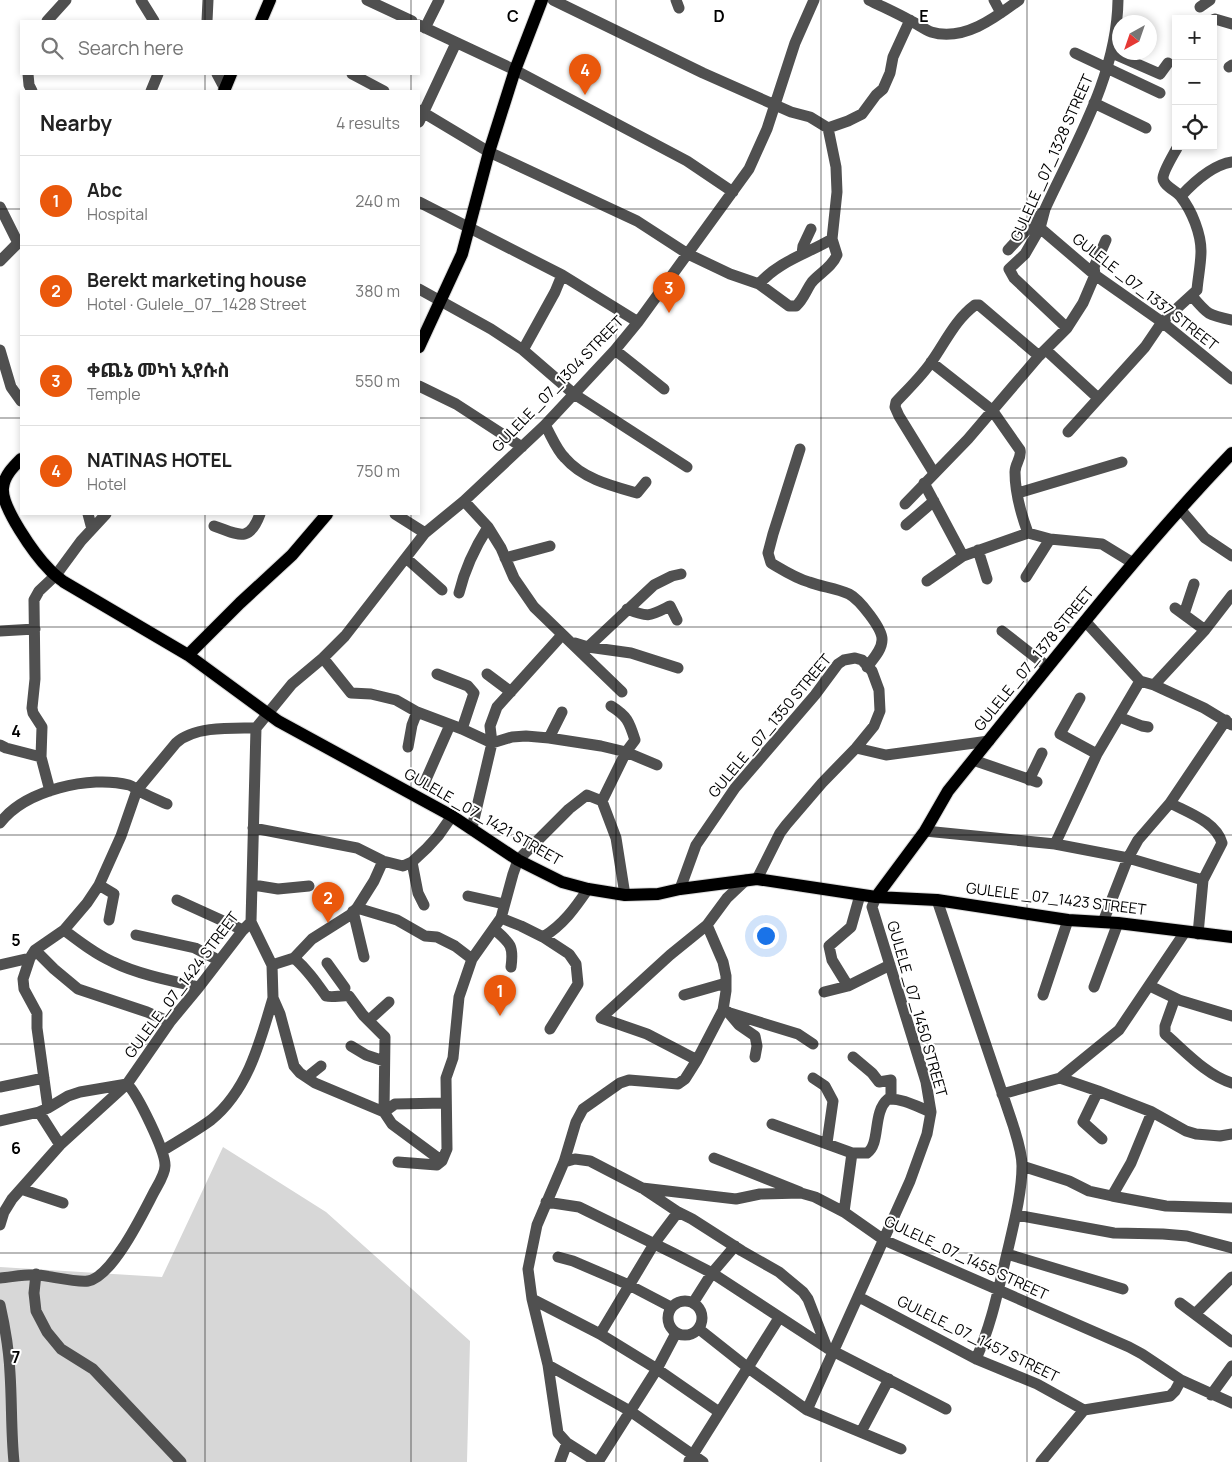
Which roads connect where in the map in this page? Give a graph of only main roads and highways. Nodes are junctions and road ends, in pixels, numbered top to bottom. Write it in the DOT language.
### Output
graph roads {
  1 [pos="261,0"];
  2 [pos="270,0"];
  3 [pos="542,0"];
  4 [pos="252,20"];
  5 [pos="261,20"];
  6 [pos="231,75"];
  7 [pos="239,75"];
  8 [pos="228,90"];
  9 [pos="229,90"];
  10 [pos="420,345"];
  11 [pos="1232,454"];
  12 [pos="20,460"];
  13 [pos="1,489"];
  14 [pos="326,515"];
  15 [pos="188,655"];
  16 [pos="876,897"];
  17 [pos="1232,937"];
  1 -- 4 [label="main road"];
  2 -- 5 [label="main road"];
  3 -- 10 [label="main road"];
  6 -- 8 [label="main road"];
  7 -- 9 [label="main road"];
  11 -- 16 [label="main road, GULELE _07_1378 STREET"];
  12 -- 13 [label="main road"];
  13 -- 15 [label="main road, GULELE _07_1421 STREET"];
  14 -- 15 [label="main road"];
  15 -- 16 [label="main road, GULELE _07_1421 STREET"];
  16 -- 17 [label="main road, GULELE _07_1423 STREET"];
}
